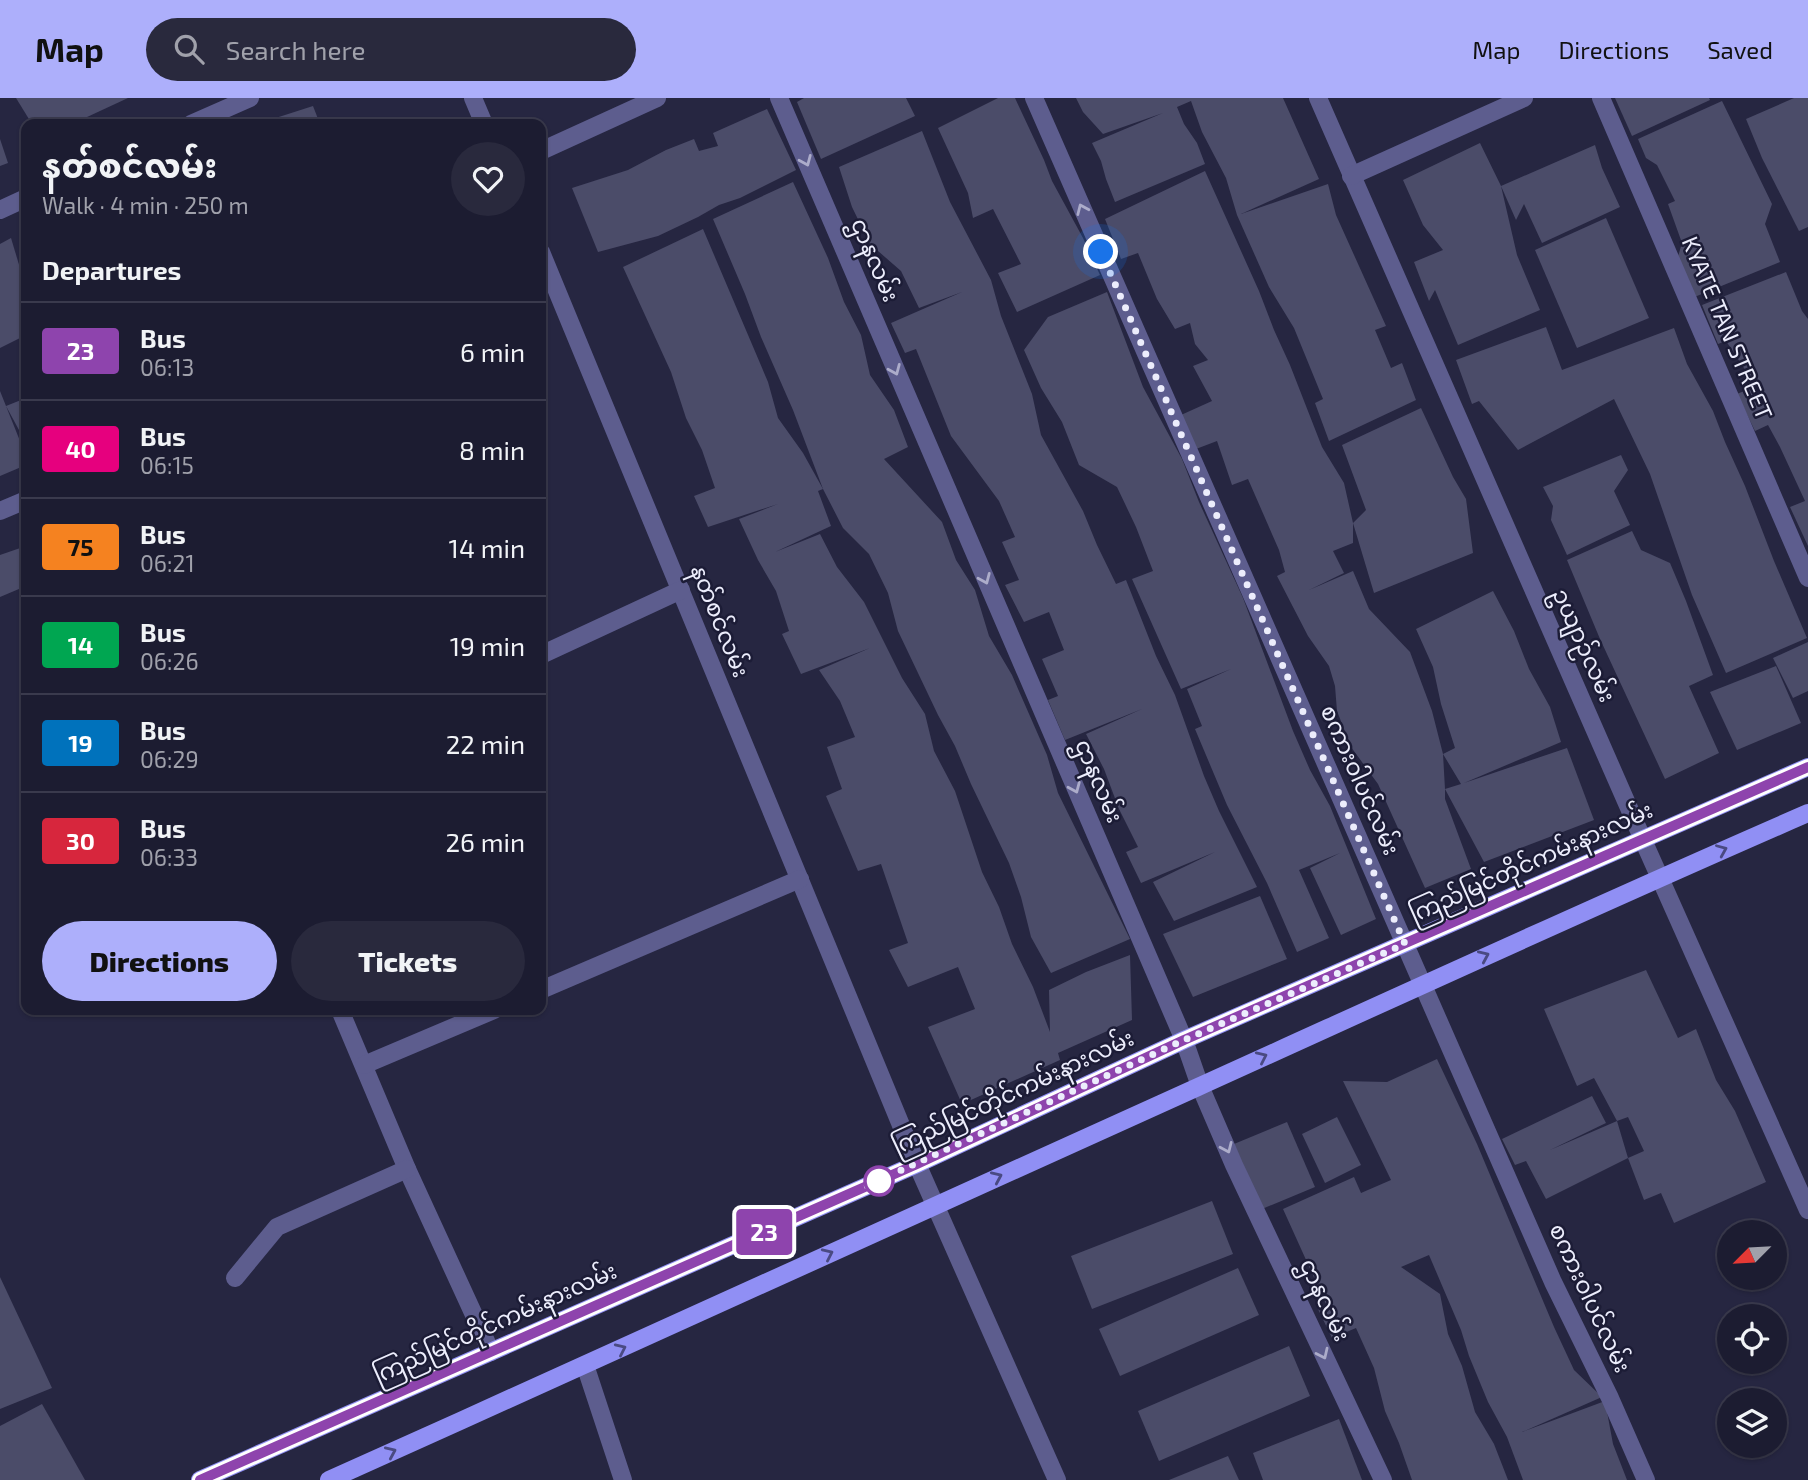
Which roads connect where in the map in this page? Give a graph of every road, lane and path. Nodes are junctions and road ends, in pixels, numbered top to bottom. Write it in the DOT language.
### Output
graph roads {
  1 [pos="250,98"];
  2 [pos="473,98"];
  3 [pos="657,98"];
  4 [pos="779,98"];
  5 [pos="1034,98"];
  6 [pos="1318,98"];
  7 [pos="1524,98"];
  8 [pos="1601,98"];
  9 [pos="202,119"];
  10 [pos="482,119"];
  11 [pos="546,149"];
  12 [pos="1351,176"];
  13 [pos="21,200"];
  14 [pos="0,210"];
  15 [pos="546,273"];
  16 [pos="21,502"];
  17 [pos="0,511"];
  18 [pos="1808,578"];
  19 [pos="681,590"];
  20 [pos="546,653"];
  21 [pos="1808,767"];
  22 [pos="1808,813"];
  23 [pos="1643,840"];
  24 [pos="1659,877"];
  25 [pos="800,879"];
  26 [pos="1405,944"];
  27 [pos="1422,984"];
  28 [pos="546,988"];
  29 [pos="342,1015"];
  30 [pos="482,1015"];
  31 [pos="1184,1040"];
  32 [pos="364,1065"];
  33 [pos="1200,1086"];
  34 [pos="917,1164"];
  35 [pos="407,1169"];
  36 [pos="935,1205"];
  37 [pos="1808,1210"];
  38 [pos="235,1278"];
  39 [pos="491,1352"];
  40 [pos="585,1365"];
  41 [pos="200,1480"];
  42 [pos="329,1480"];
  43 [pos="623,1480"];
  44 [pos="1056,1480"];
  45 [pos="1383,1480"];
  46 [pos="1646,1480"];
  1 -- 9 [label="street"];
  2 -- 10 [label="street"];
  3 -- 11 [label="street"];
  4 -- 31 [label="street, ဌာနလမ်း, one-way"];
  26 -- 5 [label="street, စကားဝါပင်လမ်း, one-way"];
  6 -- 12 [label="street, ဥယျာဉ်လမ်း"];
  7 -- 12 [label="street"];
  8 -- 18 [label="street, KYATE TAN STREET"];
  12 -- 23 [label="street, ဥယျာဉ်လမ်း"];
  13 -- 14 [label="street"];
  15 -- 19 [label="street, နတ်စင်လမ်း"];
  16 -- 17 [label="street"];
  19 -- 20 [label="street"];
  19 -- 25 [label="street, နတ်စင်လမ်း"];
  21 -- 23 [label="main road, ကြည်မြင်တိုင်ကမ်းနားလမ်း"];
  24 -- 22 [label="main road, one-way"];
  23 -- 24 [label="street, ဥယျာဉ်လမ်း"];
  23 -- 26 [label="main road, ကြည်မြင်တိုင်ကမ်းနားလမ်း"];
  27 -- 24 [label="main road, one-way"];
  24 -- 37 [label="street, ဥယျာဉ်လမ်း"];
  25 -- 28 [label="street"];
  25 -- 34 [label="street, နတ်စင်လမ်း"];
  26 -- 27 [label="street, စကားဝါပင်လမ်း"];
  26 -- 31 [label="main road, ကြည်မြင်တိုင်ကမ်းနားလမ်း"];
  33 -- 27 [label="main road, one-way"];
  27 -- 46 [label="street, စကားဝါပင်လမ်း"];
  29 -- 32 [label="street"];
  30 -- 32 [label="street"];
  31 -- 33 [label="street, ဌာနလမ်း"];
  31 -- 34 [label="main road, ကြည်မြင်တိုင်ကမ်းနားလမ်း"];
  32 -- 35 [label="street"];
  36 -- 33 [label="main road, one-way"];
  33 -- 45 [label="street, ဌာနလမ်း, one-way"];
  34 -- 36 [label="street, နတ်စင်လမ်း"];
  34 -- 39 [label="main road, ကြည်မြင်တိုင်ကမ်းနားလမ်း"];
  35 -- 38 [label="street"];
  35 -- 39 [label="street"];
  40 -- 36 [label="main road, one-way"];
  36 -- 44 [label="street"];
  39 -- 41 [label="main road, ကြည်မြင်တိုင်ကမ်းနားလမ်း"];
  42 -- 40 [label="main road, one-way"];
  40 -- 43 [label="street"];
}
